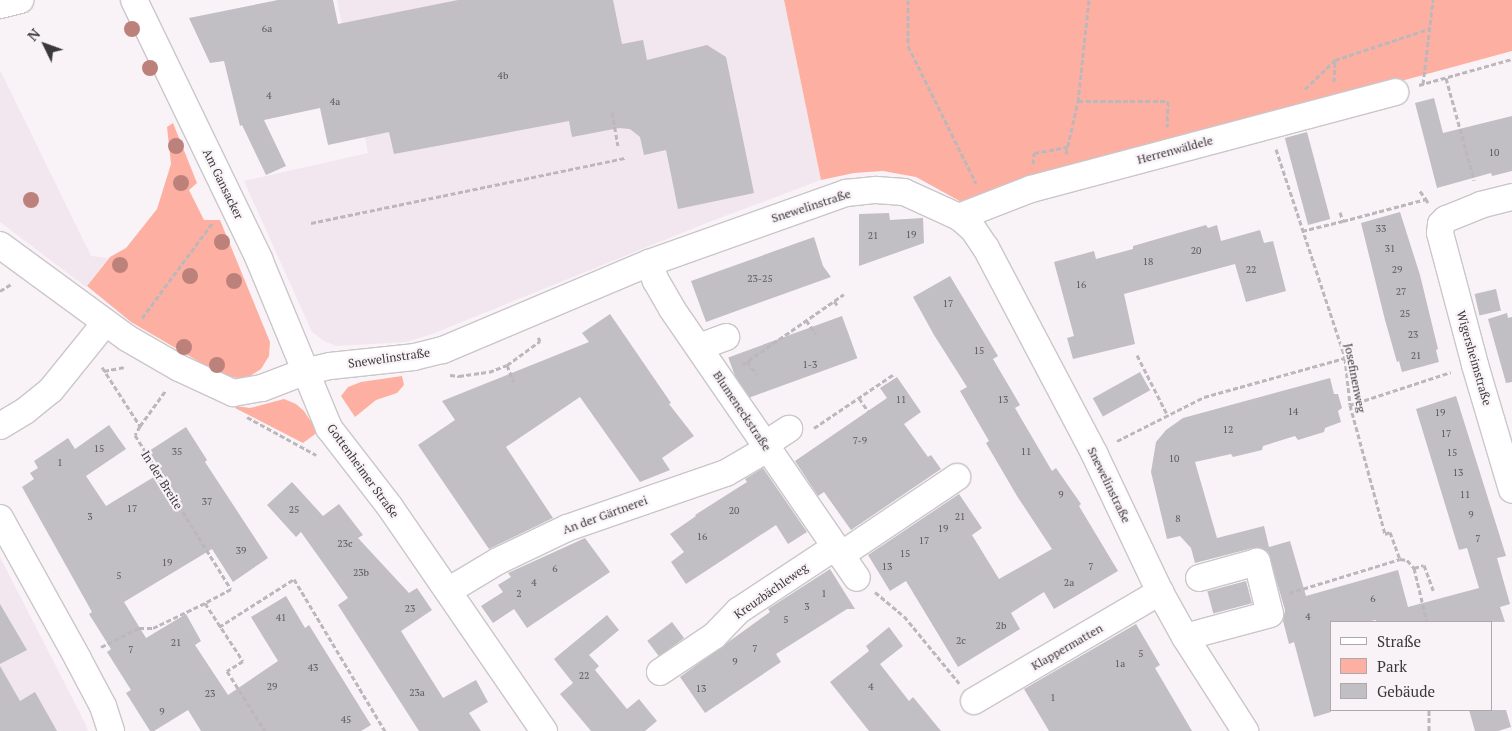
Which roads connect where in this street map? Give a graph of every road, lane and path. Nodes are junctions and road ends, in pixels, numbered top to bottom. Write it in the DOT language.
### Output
graph roads {
  1 [pos="20,0"];
  2 [pos="134,0"];
  3 [pos="908,0"];
  4 [pos="1089,0"];
  5 [pos="1433,0"];
  6 [pos="0,5"];
  7 [pos="1429,29"];
  8 [pos="1512,59"];
  9 [pos="1446,78"];
  10 [pos="1423,84"];
  11 [pos="1395,92"];
  12 [pos="1078,101"];
  13 [pos="1332,109"];
  14 [pos="612,112"];
  15 [pos="1269,125"];
  16 [pos="618,145"];
  17 [pos="1165,152"];
  18 [pos="625,158"];
  19 [pos="1062,180"];
  20 [pos="977,185"];
  21 [pos="1420,191"];
  22 [pos="1512,197"];
  23 [pos="1426,200"];
  24 [pos="232,202"];
  25 [pos="1481,205"];
  26 [pos="1340,212"];
  27 [pos="959,217"];
  28 [pos="1343,221"];
  29 [pos="311,223"];
  30 [pos="1441,224"];
  31 [pos="1302,231"];
  32 [pos="0,245"];
  33 [pos="650,262"];
  34 [pos="7,277"];
  35 [pos="0,291"];
  36 [pos="844,294"];
  37 [pos="834,301"];
  38 [pos="838,306"];
  39 [pos="806,320"];
  40 [pos="105,323"];
  41 [pos="816,334"];
  42 [pos="726,337"];
  43 [pos="127,338"];
  44 [pos="88,346"];
  45 [pos="699,347"];
  46 [pos="1137,355"];
  47 [pos="1345,358"];
  48 [pos="747,361"];
  49 [pos="507,365"];
  50 [pos="1475,365"];
  51 [pos="738,367"];
  52 [pos="130,368"];
  53 [pos="179,368"];
  54 [pos="105,371"];
  55 [pos="304,372"];
  56 [pos="97,374"];
  57 [pos="894,374"];
  58 [pos="757,375"];
  59 [pos="514,382"];
  60 [pos="232,394"];
  61 [pos="859,398"];
  62 [pos="1350,405"];
  63 [pos="868,411"];
  64 [pos="1168,416"];
  65 [pos="0,426"];
  66 [pos="140,426"];
  67 [pos="799,430"];
  68 [pos="766,447"];
  69 [pos="348,453"];
  70 [pos="1094,453"];
  71 [pos="957,477"];
  72 [pos="1512,490"];
  73 [pos="0,518"];
  74 [pos="838,551"];
  75 [pos="1400,559"];
  76 [pos="1414,568"];
  77 [pos="858,578"];
  78 [pos="1199,578"];
  79 [pos="1433,590"];
  80 [pos="448,591"];
  81 [pos="1160,592"];
  82 [pos="1267,599"];
  83 [pos="205,603"];
  84 [pos="1427,621"];
  85 [pos="219,627"];
  86 [pos="1185,637"];
  87 [pos="78,659"];
  88 [pos="660,672"];
  89 [pos="974,701"];
  90 [pos="1429,711"];
  91 [pos="111,731"];
  92 [pos="265,731"];
  93 [pos="385,731"];
  94 [pos="544,731"];
  95 [pos="1245,731"];
  96 [pos="1429,731"];
  1 -- 6 [label="street"];
  2 -- 24 [label="street, Am Gansacker"];
  3 -- 20 [label="path"];
  4 -- 12 [label="path"];
  5 -- 7 [label="path"];
  7 -- 10 [label="path"];
  7 -- 13 [label="path"];
  8 -- 9 [label="path"];
  9 -- 10 [label="path"];
  9 -- 25 [label="path"];
  10 -- 11 [label="path"];
  11 -- 13 [label="street, Herrenwäldele"];
  12 -- 17 [label="path"];
  12 -- 19 [label="path"];
  13 -- 15 [label="street, Herrenwäldele"];
  14 -- 16 [label="path"];
  15 -- 17 [label="street, Herrenwäldele"];
  15 -- 31 [label="path, Josefinenweg"];
  17 -- 19 [label="street, Herrenwäldele"];
  18 -- 29 [label="path"];
  19 -- 27 [label="street, Herrenwäldele"];
  21 -- 23 [label="path"];
  22 -- 25 [label="street"];
  23 -- 28 [label="path"];
  23 -- 30 [label="path"];
  24 -- 43 [label="path"];
  24 -- 55 [label="street, Am Gansacker"];
  25 -- 30 [label="street"];
  26 -- 28 [label="path"];
  27 -- 33 [label="street, Snewelinstraße"];
  27 -- 70 [label="street, Snewelinstraße"];
  28 -- 31 [label="path"];
  30 -- 50 [label="street, Wigersheimstraße"];
  31 -- 47 [label="path, Josefinenweg"];
  32 -- 40 [label="street"];
  33 -- 45 [label="street, Blumeneckstraße"];
  33 -- 55 [label="street, Snewelinstraße"];
  34 -- 35 [label="path"];
  36 -- 37 [label="path"];
  37 -- 38 [label="path"];
  37 -- 39 [label="path"];
  39 -- 41 [label="path"];
  39 -- 48 [label="path"];
  40 -- 43 [label="street"];
  40 -- 44 [label="street"];
  42 -- 45 [label="street"];
  43 -- 53 [label="street"];
  44 -- 54 [label="path, In der Breite"];
  44 -- 65 [label="street"];
  45 -- 68 [label="street, Blumeneckstraße"];
  46 -- 64 [label="path"];
  47 -- 62 [label="path, Josefinenweg"];
  47 -- 64 [label="path"];
  48 -- 51 [label="path"];
  48 -- 58 [label="path"];
  49 -- 59 [label="path"];
  50 -- 62 [label="path"];
  50 -- 72 [label="street, Wigersheimstraße"];
  52 -- 54 [label="path"];
  53 -- 60 [label="street"];
  53 -- 66 [label="path"];
  54 -- 56 [label="path"];
  54 -- 66 [label="path, In der Breite"];
  55 -- 60 [label="street"];
  55 -- 69 [label="street, Gottenheimer Straße"];
  57 -- 61 [label="path"];
  60 -- 69 [label="path"];
  61 -- 63 [label="path"];
  61 -- 67 [label="path"];
  62 -- 75 [label="path, Josefinenweg"];
  64 -- 70 [label="path"];
  66 -- 83 [label="path, In der Breite"];
  67 -- 68 [label="street, An der Gärtnerei"];
  68 -- 74 [label="street, Blumeneckstraße"];
  68 -- 80 [label="street, An der Gärtnerei"];
  69 -- 80 [label="street, Gottenheimer Straße"];
  70 -- 81 [label="street, Snewelinstraße"];
  71 -- 74 [label="street"];
  73 -- 87 [label="street"];
  74 -- 77 [label="street, Blumeneckstraße"];
  74 -- 88 [label="street, Kreuzbächleweg"];
  75 -- 76 [label="path"];
  75 -- 82 [label="path"];
  76 -- 79 [label="path"];
  76 -- 84 [label="path"];
  77 -- 89 [label="path"];
  78 -- 82 [label="street"];
  80 -- 94 [label="street, Gottenheimer Straße"];
  81 -- 86 [label="street, Snewelinstraße"];
  81 -- 89 [label="street, Klappermatten"];
  82 -- 86 [label="street"];
  83 -- 85 [label="path"];
  83 -- 87 [label="path, In der Breite"];
  85 -- 92 [label="path"];
  85 -- 93 [label="path"];
  86 -- 95 [label="street, Snewelinstraße"];
  87 -- 91 [label="street"];
  90 -- 96 [label="path"];
}
